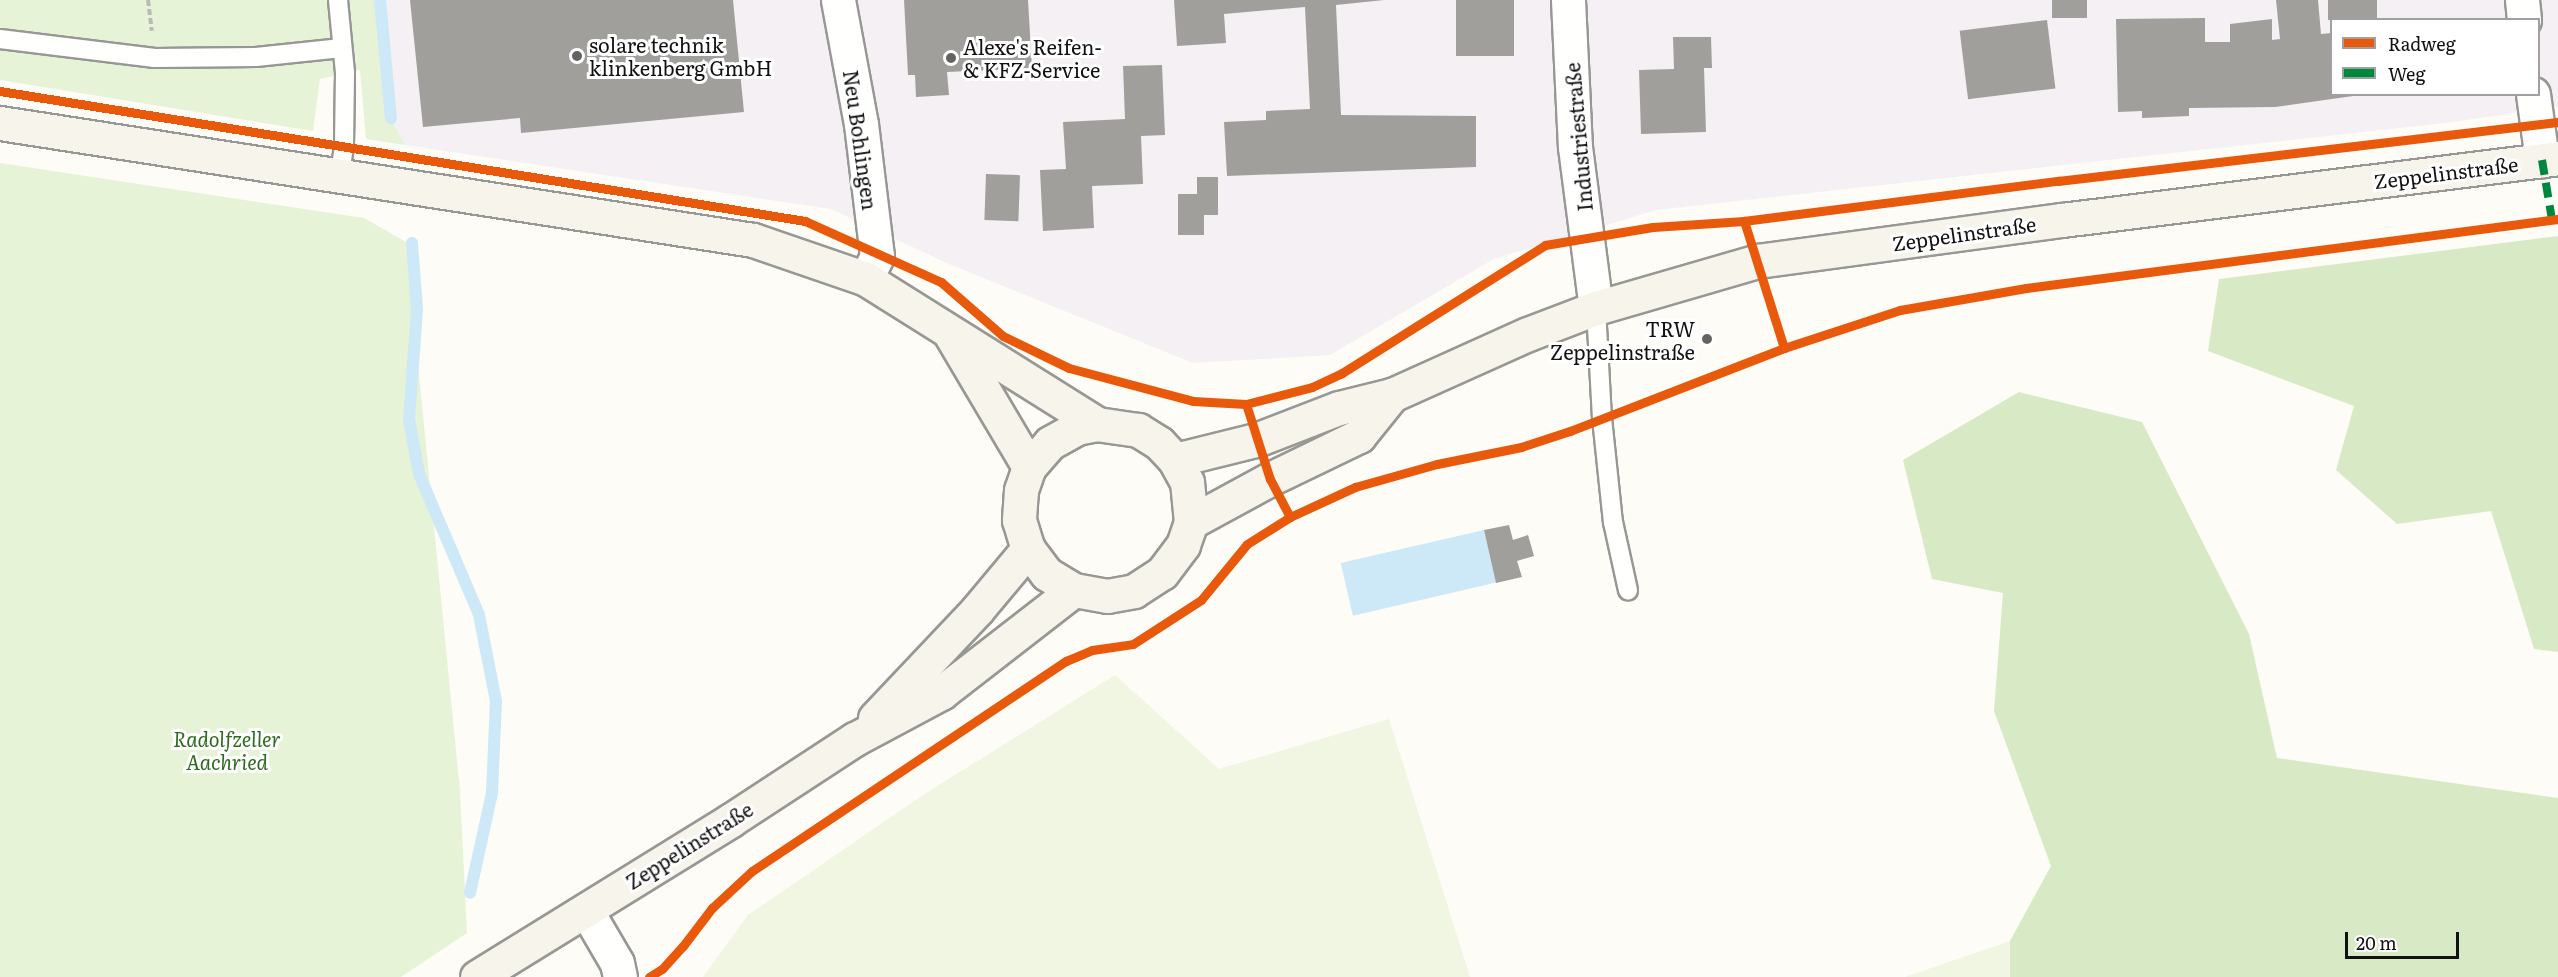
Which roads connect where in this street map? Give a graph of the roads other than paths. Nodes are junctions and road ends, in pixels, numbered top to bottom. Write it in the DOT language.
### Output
graph roads {
  1 [pos="338,0"];
  2 [pos="838,0"];
  3 [pos="1568,0"];
  4 [pos="2522,0"];
  5 [pos="2524,18"];
  6 [pos="0,39"];
  7 [pos="342,48"];
  8 [pos="2534,96"];
  9 [pos="0,123"];
  10 [pos="2550,159"];
  11 [pos="339,177"];
  12 [pos="866,279"];
  13 [pos="1596,309"];
  14 [pos="947,329"];
  15 [pos="1392,395"];
  16 [pos="1097,424"];
  17 [pos="1175,460"];
  18 [pos="1029,467"];
  19 [pos="1191,522"];
  20 [pos="1028,549"];
  21 [pos="1074,590"];
  22 [pos="1628,590"];
  23 [pos="855,739"];
  24 [pos="585,910"];
  25 [pos="477,977"];
  26 [pos="620,977"];
  1 -- 7 [label="lane"];
  2 -- 12 [label="street, Neu Bohlingen"];
  3 -- 13 [label="street, Industriestraße"];
  4 -- 5 [label="street"];
  6 -- 7 [label="lane"];
  7 -- 11 [label="lane"];
  8 -- 10 [label="street"];
  9 -- 11 [label="main road"];
  10 -- 13 [label="main road, Zeppelinstraße"];
  11 -- 12 [label="main road"];
  12 -- 14 [label="main road"];
  13 -- 15 [label="main road, Zeppelinstraße"];
  13 -- 22 [label="lane"];
  14 -- 16 [label="main road"];
  14 -- 18 [label="main road"];
  15 -- 17 [label="main road, Zeppelinstraße"];
  15 -- 19 [label="main road, Zeppelinstraße"];
  16 -- 17 [label="main road"];
  16 -- 18 [label="main road"];
  17 -- 19 [label="main road"];
  18 -- 20 [label="main road"];
  19 -- 21 [label="main road"];
  20 -- 21 [label="main road"];
  20 -- 23 [label="main road"];
  21 -- 23 [label="main road"];
  23 -- 24 [label="main road, Zeppelinstraße"];
  24 -- 25 [label="main road, Zeppelinstraße"];
  24 -- 26 [label="street"];
}
